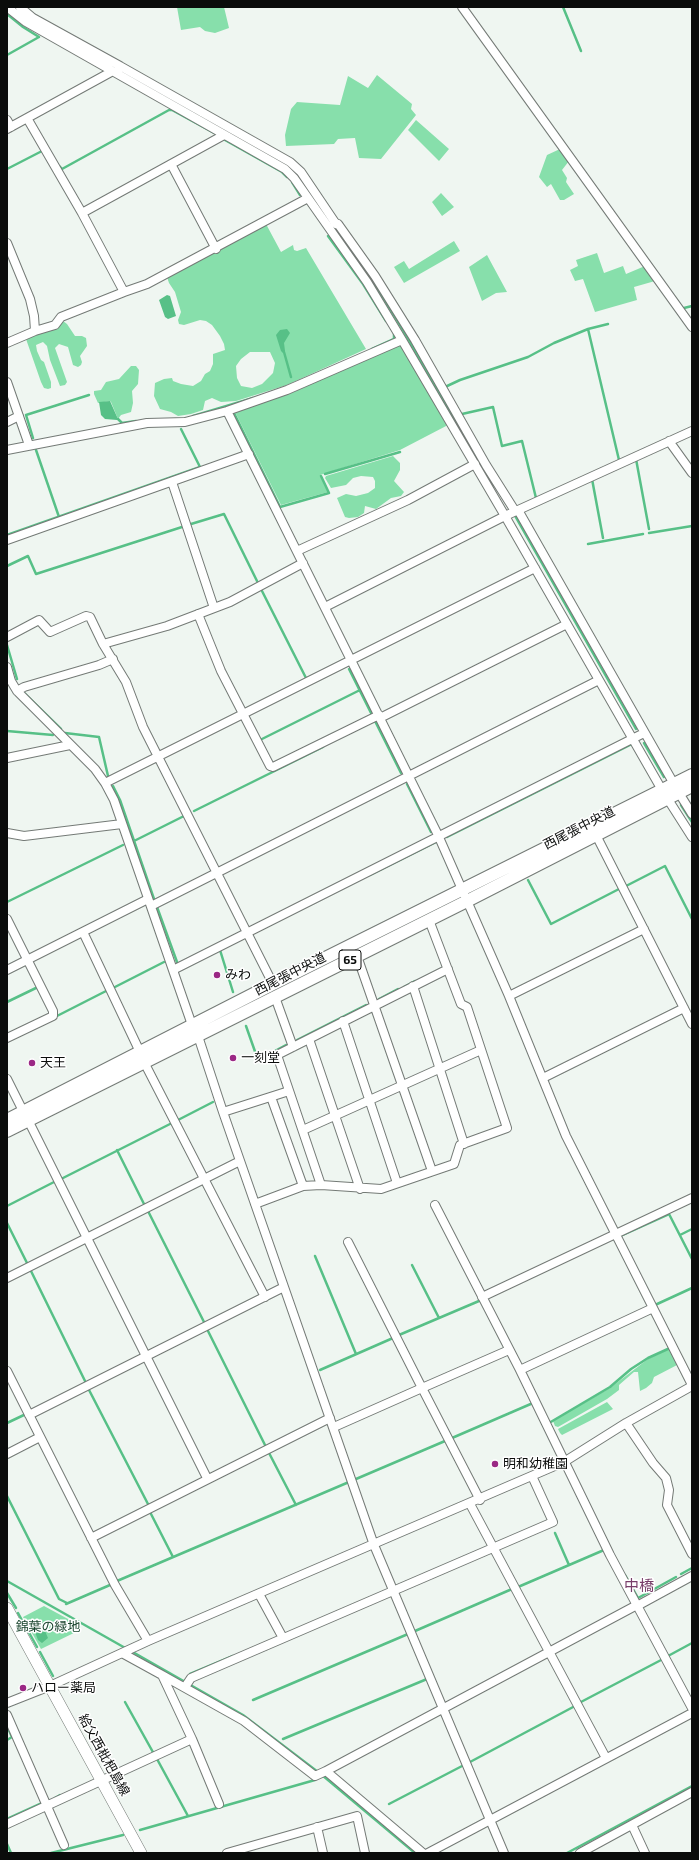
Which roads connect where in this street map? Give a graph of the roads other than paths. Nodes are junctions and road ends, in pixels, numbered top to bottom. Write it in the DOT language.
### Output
graph roads {
  1 [pos="7,7"];
  2 [pos="20,7"];
  3 [pos="462,7"];
  4 [pos="120,66"];
  5 [pos="113,73"];
  6 [pos="27,118"];
  7 [pos="8,125"];
  8 [pos="224,135"];
  9 [pos="171,164"];
  10 [pos="308,198"];
  11 [pos="82,213"];
  12 [pos="336,225"];
  13 [pos="7,243"];
  14 [pos="216,249"];
  15 [pos="124,292"];
  16 [pos="692,327"];
  17 [pos="35,331"];
  18 [pos="402,340"];
  19 [pos="7,343"];
  20 [pos="7,382"];
  21 [pos="227,411"];
  22 [pos="19,416"];
  23 [pos="7,422"];
  24 [pos="692,431"];
  25 [pos="669,441"];
  26 [pos="29,445"];
  27 [pos="7,450"];
  28 [pos="248,454"];
  29 [pos="475,464"];
  30 [pos="692,473"];
  31 [pos="172,482"];
  32 [pos="517,510"];
  33 [pos="505,516"];
  34 [pos="7,540"];
  35 [pos="297,551"];
  36 [pos="303,563"];
  37 [pos="535,568"];
  38 [pos="325,607"];
  39 [pos="214,608"];
  40 [pos="198,614"];
  41 [pos="567,624"];
  42 [pos="7,636"];
  43 [pos="103,644"];
  44 [pos="113,659"];
  45 [pos="351,660"];
  46 [pos="7,667"];
  47 [pos="599,680"];
  48 [pos="17,692"];
  49 [pos="242,714"];
  50 [pos="380,717"];
  51 [pos="644,733"];
  52 [pos="632,738"];
  53 [pos="70,745"];
  54 [pos="158,756"];
  55 [pos="7,758"];
  56 [pos="692,775"];
  57 [pos="409,776"];
  58 [pos="105,783"];
  59 [pos="692,786"];
  60 [pos="676,788"];
  61 [pos="665,794"];
  62 [pos="692,814"];
  63 [pos="122,824"];
  64 [pos="7,833"];
  65 [pos="596,835"];
  66 [pos="438,836"];
  67 [pos="692,837"];
  68 [pos="217,873"];
  69 [pos="463,889"];
  70 [pos="468,901"];
  71 [pos="150,902"];
  72 [pos="7,920"];
  73 [pos="429,920"];
  74 [pos="644,929"];
  75 [pos="83,932"];
  76 [pos="246,933"];
  77 [pos="357,956"];
  78 [pos="27,960"];
  79 [pos="448,969"];
  80 [pos="7,970"];
  81 [pos="173,970"];
  82 [pos="273,984"];
  83 [pos="412,986"];
  84 [pos="509,996"];
  85 [pos="275,997"];
  86 [pos="374,1005"];
  87 [pos="684,1008"];
  88 [pos="343,1021"];
  89 [pos="692,1024"];
  90 [pos="195,1031"];
  91 [pos="7,1038"];
  92 [pos="310,1039"];
  93 [pos="293,1047"];
  94 [pos="481,1050"];
  95 [pos="142,1057"];
  96 [pos="439,1068"];
  97 [pos="7,1078"];
  98 [pos="543,1078"];
  99 [pos="402,1085"];
  100 [pos="289,1091"];
  101 [pos="271,1097"];
  102 [pos="369,1100"];
  103 [pos="223,1112"];
  104 [pos="335,1115"];
  105 [pos="26,1116"];
  106 [pos="7,1120"];
  107 [pos="303,1130"];
  108 [pos="7,1131"];
  109 [pos="464,1144"];
  110 [pos="240,1161"];
  111 [pos="432,1171"];
  112 [pos="205,1179"];
  113 [pos="397,1183"];
  114 [pos="321,1185"];
  115 [pos="303,1186"];
  116 [pos="360,1189"];
  117 [pos="692,1198"];
  118 [pos="255,1204"];
  119 [pos="435,1205"];
  120 [pos="616,1235"];
  121 [pos="88,1237"];
  122 [pos="348,1242"];
  123 [pos="7,1278"];
  124 [pos="284,1287"];
  125 [pos="265,1297"];
  126 [pos="482,1297"];
  127 [pos="653,1308"];
  128 [pos="509,1350"];
  129 [pos="146,1355"];
  130 [pos="520,1370"];
  131 [pos="7,1372"];
  132 [pos="692,1386"];
  133 [pos="422,1388"];
  134 [pos="29,1416"];
  135 [pos="330,1418"];
  136 [pos="626,1423"];
  137 [pos="334,1427"];
  138 [pos="40,1437"];
  139 [pos="7,1454"];
  140 [pos="564,1462"];
  141 [pos="532,1476"];
  142 [pos="207,1478"];
  143 [pos="480,1500"];
  144 [pos="470,1504"];
  145 [pos="91,1538"];
  146 [pos="374,1545"];
  147 [pos="493,1547"];
  148 [pos="692,1554"];
  149 [pos="692,1576"];
  150 [pos="394,1591"];
  151 [pos="259,1594"];
  152 [pos="637,1605"];
  153 [pos="7,1608"];
  154 [pos="283,1638"];
  155 [pos="148,1641"];
  156 [pos="549,1651"];
  157 [pos="123,1652"];
  158 [pos="162,1675"];
  159 [pos="187,1683"];
  160 [pos="50,1686"];
  161 [pos="7,1703"];
  162 [pos="443,1707"];
  163 [pos="692,1708"];
  164 [pos="692,1713"];
  165 [pos="7,1715"];
  166 [pos="192,1739"];
  167 [pos="606,1758"];
  168 [pos="325,1771"];
  169 [pos="102,1781"];
  170 [pos="692,1792"];
  171 [pos="219,1804"];
  172 [pos="46,1806"];
  173 [pos="362,1811"];
  174 [pos="490,1820"];
  175 [pos="7,1824"];
  176 [pos="632,1825"];
  177 [pos="317,1827"];
  178 [pos="64,1845"];
  179 [pos="141,1853"];
  180 [pos="227,1853"];
  181 [pos="323,1853"];
  182 [pos="365,1853"];
  183 [pos="423,1853"];
  184 [pos="428,1853"];
  185 [pos="504,1853"];
  186 [pos="580,1853"];
  187 [pos="645,1853"];
  1 -- 5 [label="street"];
  2 -- 4 [label="street"];
  3 -- 16 [label="street"];
  4 -- 5 [label="street"];
  4 -- 12 [label="street"];
  5 -- 6 [label="street"];
  5 -- 8 [label="street"];
  6 -- 7 [label="street"];
  6 -- 11 [label="street"];
  8 -- 9 [label="street"];
  8 -- 10 [label="street"];
  9 -- 11 [label="street"];
  9 -- 14 [label="street"];
  10 -- 12 [label="street"];
  10 -- 14 [label="street"];
  11 -- 15 [label="street"];
  12 -- 18 [label="street"];
  12 -- 32 [label="street"];
  13 -- 17 [label="street"];
  14 -- 15 [label="street"];
  15 -- 17 [label="street"];
  17 -- 19 [label="street"];
  18 -- 21 [label="street"];
  18 -- 29 [label="street"];
  20 -- 22 [label="street"];
  21 -- 26 [label="street"];
  21 -- 28 [label="street"];
  22 -- 23 [label="street"];
  22 -- 26 [label="street"];
  24 -- 25 [label="street"];
  25 -- 30 [label="street"];
  25 -- 32 [label="street"];
  26 -- 27 [label="street"];
  28 -- 31 [label="street"];
  28 -- 35 [label="street"];
  29 -- 33 [label="street"];
  29 -- 35 [label="street"];
  31 -- 34 [label="street"];
  31 -- 39 [label="street"];
  32 -- 33 [label="street"];
  32 -- 51 [label="street"];
  33 -- 37 [label="street"];
  33 -- 38 [label="street"];
  35 -- 36 [label="street"];
  36 -- 38 [label="street"];
  36 -- 39 [label="street"];
  37 -- 41 [label="street"];
  37 -- 45 [label="street"];
  38 -- 45 [label="street"];
  39 -- 40 [label="street"];
  40 -- 43 [label="street"];
  40 -- 49 [label="street"];
  41 -- 47 [label="street"];
  41 -- 50 [label="street"];
  42 -- 43 [label="street"];
  43 -- 44 [label="street"];
  44 -- 48 [label="street"];
  44 -- 54 [label="street"];
  45 -- 49 [label="street"];
  45 -- 50 [label="street"];
  46 -- 48 [label="street"];
  47 -- 52 [label="street"];
  47 -- 57 [label="street"];
  48 -- 53 [label="street"];
  49 -- 50 [label="street"];
  49 -- 54 [label="street"];
  50 -- 57 [label="street"];
  51 -- 52 [label="street"];
  51 -- 60 [label="street"];
  52 -- 61 [label="street"];
  52 -- 66 [label="street"];
  53 -- 55 [label="street"];
  53 -- 58 [label="street"];
  54 -- 58 [label="street"];
  54 -- 68 [label="street"];
  56 -- 60 [label="main road, 西尾張中央道 / 65"];
  57 -- 66 [label="street"];
  57 -- 68 [label="street"];
  58 -- 63 [label="street"];
  59 -- 60 [label="main road, 西尾張中央道 / 65"];
  60 -- 61 [label="main road, 西尾張中央道 / 65"];
  60 -- 62 [label="street"];
  61 -- 65 [label="main road, 西尾張中央道 / 65"];
  61 -- 67 [label="street"];
  61 -- 69 [label="main road, 西尾張中央道 / 65"];
  63 -- 64 [label="street"];
  63 -- 71 [label="street"];
  65 -- 70 [label="main road, 西尾張中央道 / 65"];
  65 -- 74 [label="street"];
  66 -- 69 [label="street"];
  66 -- 76 [label="street"];
  68 -- 71 [label="street"];
  68 -- 76 [label="street"];
  69 -- 70 [label="street"];
  69 -- 82 [label="main road, 西尾張中央道 / 65"];
  70 -- 73 [label="main road, 西尾張中央道 / 65"];
  70 -- 84 [label="street"];
  71 -- 75 [label="street"];
  71 -- 81 [label="street"];
  72 -- 78 [label="street"];
  73 -- 77 [label="main road, 西尾張中央道 / 65"];
  73 -- 79 [label="street"];
  74 -- 84 [label="street"];
  74 -- 87 [label="street"];
  75 -- 78 [label="street"];
  75 -- 95 [label="street"];
  76 -- 81 [label="street"];
  76 -- 82 [label="street"];
  77 -- 85 [label="main road, 西尾張中央道 / 65"];
  77 -- 86 [label="street"];
  78 -- 80 [label="street"];
  78 -- 91 [label="street"];
  79 -- 83 [label="street"];
  79 -- 94 [label="street"];
  81 -- 90 [label="street"];
  82 -- 90 [label="main road, 西尾張中央道 / 65"];
  83 -- 86 [label="street"];
  83 -- 96 [label="street"];
  84 -- 98 [label="street"];
  85 -- 90 [label="main road, 西尾張中央道 / 65"];
  85 -- 93 [label="street"];
  86 -- 88 [label="street"];
  86 -- 99 [label="street"];
  87 -- 89 [label="street"];
  87 -- 98 [label="street"];
  88 -- 92 [label="street"];
  88 -- 102 [label="street"];
  90 -- 95 [label="main road, 西尾張中央道 / 65"];
  90 -- 103 [label="street"];
  92 -- 93 [label="street"];
  92 -- 104 [label="street"];
  93 -- 100 [label="street"];
  94 -- 96 [label="street"];
  94 -- 109 [label="street"];
  95 -- 105 [label="main road, 西尾張中央道 / 65"];
  95 -- 112 [label="street"];
  96 -- 99 [label="street"];
  96 -- 109 [label="street"];
  97 -- 105 [label="street"];
  98 -- 120 [label="street"];
  99 -- 102 [label="street"];
  99 -- 111 [label="street"];
  100 -- 101 [label="street"];
  100 -- 107 [label="street"];
  101 -- 103 [label="street"];
  101 -- 115 [label="street"];
  102 -- 104 [label="street"];
  102 -- 113 [label="street"];
  103 -- 110 [label="street"];
  104 -- 107 [label="street"];
  104 -- 116 [label="street"];
  105 -- 106 [label="main road, 西尾張中央道 / 65"];
  105 -- 108 [label="main road, 西尾張中央道 / 65"];
  105 -- 121 [label="street"];
  107 -- 114 [label="street"];
  109 -- 111 [label="street"];
  110 -- 112 [label="street"];
  110 -- 118 [label="street"];
  111 -- 113 [label="street"];
  112 -- 121 [label="street"];
  112 -- 125 [label="street"];
  113 -- 116 [label="street"];
  114 -- 115 [label="street"];
  114 -- 116 [label="street"];
  115 -- 118 [label="street"];
  117 -- 120 [label="street"];
  118 -- 124 [label="street"];
  119 -- 126 [label="street"];
  120 -- 126 [label="street"];
  120 -- 127 [label="street"];
  121 -- 123 [label="street"];
  121 -- 129 [label="street"];
  122 -- 133 [label="street"];
  124 -- 125 [label="street"];
  124 -- 135 [label="street"];
  125 -- 129 [label="street"];
  126 -- 128 [label="street"];
  127 -- 130 [label="street"];
  127 -- 132 [label="street"];
  128 -- 130 [label="street"];
  128 -- 133 [label="street"];
  129 -- 134 [label="street"];
  129 -- 142 [label="street"];
  130 -- 140 [label="street"];
  131 -- 134 [label="street"];
  132 -- 136 [label="street"];
  133 -- 137 [label="street"];
  133 -- 143 [label="street"];
  134 -- 138 [label="street"];
  135 -- 137 [label="street"];
  135 -- 142 [label="street"];
  136 -- 140 [label="street"];
  136 -- 148 [label="street"];
  137 -- 146 [label="street"];
  138 -- 139 [label="street"];
  138 -- 145 [label="street"];
  140 -- 141 [label="street"];
  140 -- 152 [label="street"];
  141 -- 143 [label="street"];
  141 -- 147 [label="street"];
  142 -- 145 [label="street"];
  143 -- 144 [label="street"];
  144 -- 146 [label="street"];
  144 -- 147 [label="street"];
  145 -- 155 [label="street"];
  146 -- 150 [label="street"];
  146 -- 151 [label="street"];
  147 -- 150 [label="street"];
  147 -- 156 [label="street"];
  149 -- 152 [label="street"];
  150 -- 154 [label="street"];
  150 -- 162 [label="street"];
  151 -- 154 [label="street"];
  151 -- 155 [label="street"];
  152 -- 156 [label="street"];
  152 -- 163 [label="street"];
  153 -- 160 [label="main road, 給父西枇杷島線"];
  154 -- 159 [label="street"];
  155 -- 157 [label="street"];
  156 -- 162 [label="street"];
  156 -- 167 [label="street"];
  157 -- 158 [label="street"];
  157 -- 160 [label="street"];
  158 -- 159 [label="street"];
  158 -- 166 [label="street"];
  159 -- 168 [label="street"];
  160 -- 161 [label="street"];
  160 -- 169 [label="main road, 給父西枇杷島線"];
  162 -- 168 [label="street"];
  162 -- 174 [label="street"];
  164 -- 167 [label="street"];
  165 -- 172 [label="street"];
  166 -- 169 [label="street"];
  166 -- 171 [label="street"];
  167 -- 174 [label="street"];
  168 -- 173 [label="street"];
  169 -- 172 [label="street"];
  169 -- 179 [label="main road, 給父西枇杷島線"];
  170 -- 176 [label="street"];
  172 -- 175 [label="street"];
  172 -- 178 [label="street"];
  173 -- 177 [label="street"];
  173 -- 182 [label="street"];
  173 -- 183 [label="street"];
  174 -- 184 [label="street"];
  174 -- 185 [label="street"];
  176 -- 186 [label="street"];
  176 -- 187 [label="street"];
  177 -- 180 [label="street"];
  177 -- 181 [label="street"];
}
